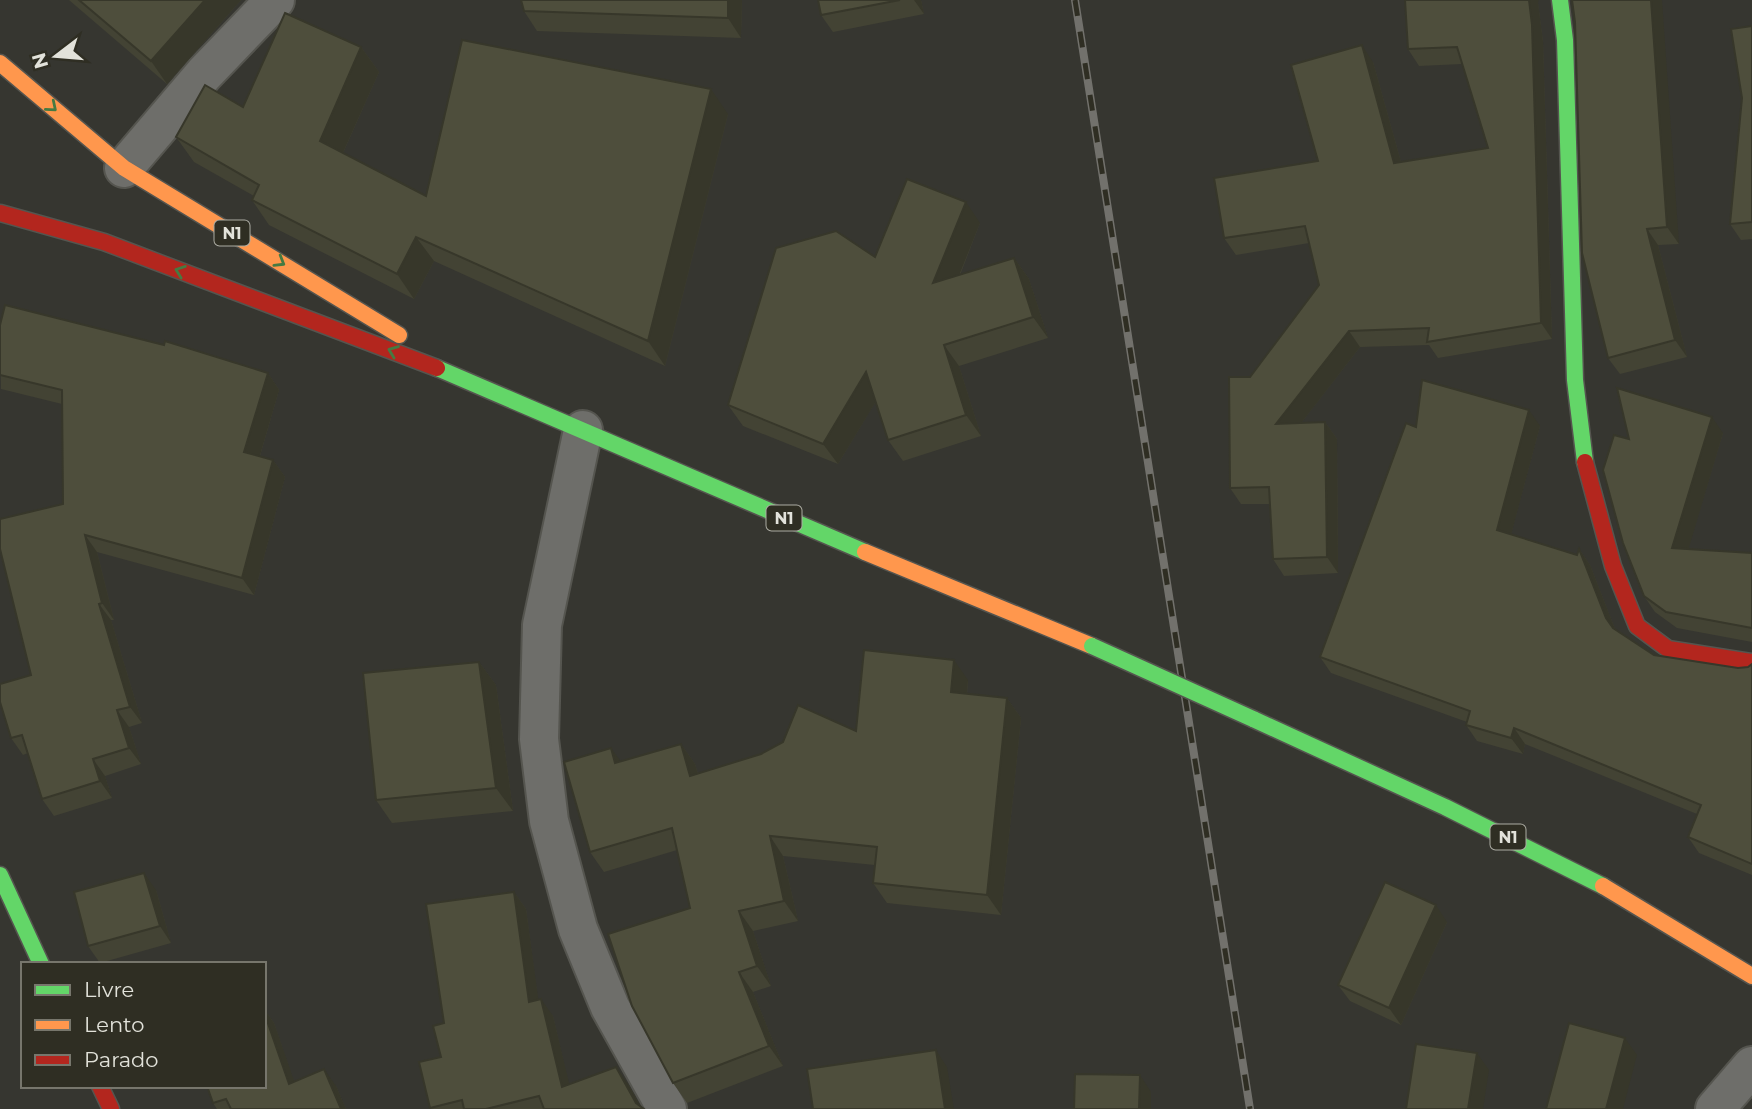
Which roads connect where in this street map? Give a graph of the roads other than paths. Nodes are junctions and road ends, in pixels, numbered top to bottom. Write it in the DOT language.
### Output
graph roads {
  1 [pos="275,0"];
  2 [pos="1560,0"];
  3 [pos="0,63"];
  4 [pos="124,168"];
  5 [pos="0,213"];
  6 [pos="479,384"];
  7 [pos="583,430"];
  8 [pos="1752,662"];
  9 [pos="4,896"];
  10 [pos="40,962"];
  11 [pos="1752,976"];
  12 [pos="1752,1066"];
  13 [pos="101,1088"];
  14 [pos="111,1109"];
  15 [pos="667,1109"];
  16 [pos="1715,1109"];
  1 -- 4 [label="street"];
  2 -- 8 [label="main road"];
  3 -- 4 [label="main road, N1, one-way"];
  4 -- 6 [label="main road, N1, one-way"];
  6 -- 5 [label="main road, N1, one-way"];
  6 -- 7 [label="main road, N1"];
  7 -- 11 [label="main road, N1, bridge"];
  7 -- 15 [label="street"];
  9 -- 10 [label="main road"];
  12 -- 16 [label="street"];
  13 -- 14 [label="main road"];
}
